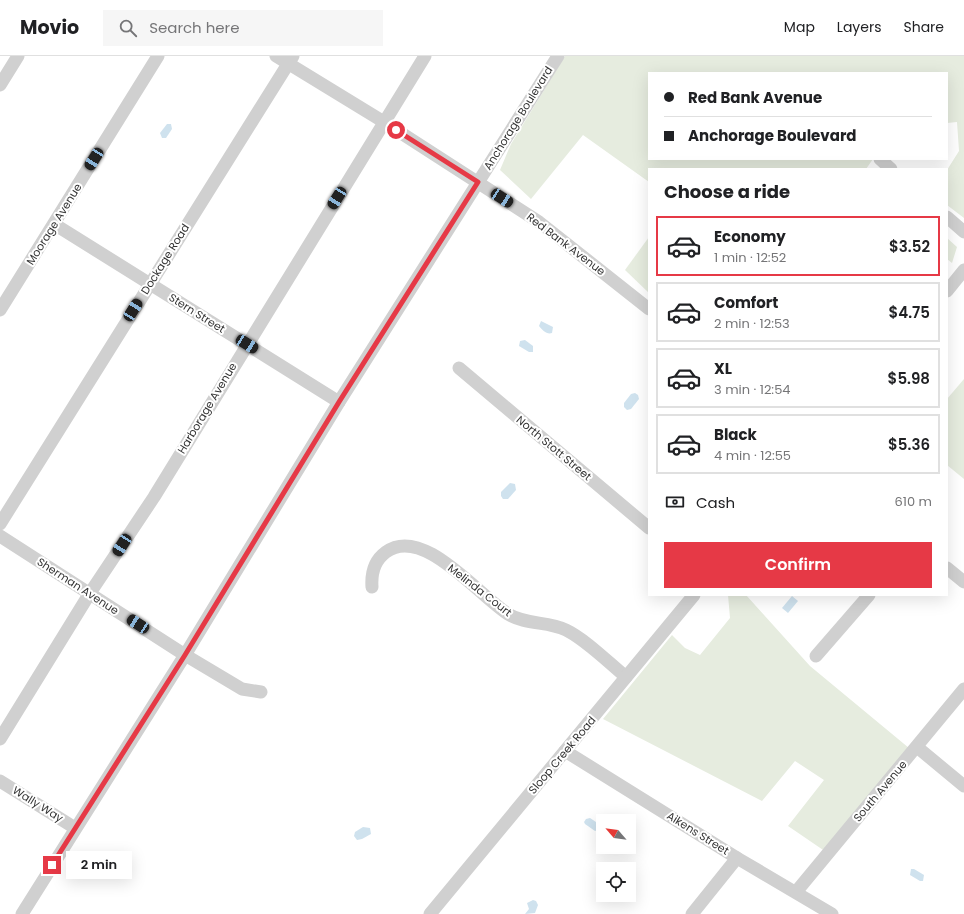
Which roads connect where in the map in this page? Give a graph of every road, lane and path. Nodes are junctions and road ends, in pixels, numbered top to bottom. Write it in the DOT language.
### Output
graph roads {
  1 [pos="18,56"];
  2 [pos="158,56"];
  3 [pos="276,56"];
  4 [pos="424,56"];
  5 [pos="558,56"];
  6 [pos="291,60"];
  7 [pos="0,85"];
  8 [pos="384,122"];
  9 [pos="881,160"];
  10 [pos="890,168"];
  11 [pos="478,182"];
  12 [pos="948,218"];
  13 [pos="54,224"];
  14 [pos="964,232"];
  15 [pos="964,270"];
  16 [pos="150,284"];
  17 [pos="948,290"];
  18 [pos="648,308"];
  19 [pos="0,310"];
  20 [pos="247,344"];
  21 [pos="459,368"];
  22 [pos="339,402"];
  23 [pos="0,524"];
  24 [pos="648,527"];
  25 [pos="0,536"];
  26 [pos="948,569"];
  27 [pos="964,582"];
  28 [pos="372,587"];
  29 [pos="90,593"];
  30 [pos="693,596"];
  31 [pos="868,596"];
  32 [pos="185,655"];
  33 [pos="816,656"];
  34 [pos="626,677"];
  35 [pos="964,690"];
  36 [pos="261,692"];
  37 [pos="0,739"];
  38 [pos="917,747"];
  39 [pos="565,751"];
  40 [pos="0,781"];
  41 [pos="964,786"];
  42 [pos="75,828"];
  43 [pos="737,858"];
  44 [pos="796,892"];
  45 [pos="22,914"];
  46 [pos="430,914"];
  47 [pos="692,914"];
  48 [pos="832,914"];
  1 -- 7 [label="street"];
  2 -- 13 [label="street, Moorage Avenue"];
  3 -- 6 [label="street, Red Bank Avenue"];
  4 -- 8 [label="street, Harborage Avenue"];
  5 -- 11 [label="street, Anchorage Boulevard"];
  6 -- 8 [label="street, Red Bank Avenue"];
  6 -- 16 [label="street, Dockage Road"];
  8 -- 11 [label="street, Red Bank Avenue"];
  8 -- 20 [label="street, Harborage Avenue"];
  9 -- 10 [label="street"];
  11 -- 18 [label="street, Red Bank Avenue"];
  11 -- 22 [label="street, Anchorage Boulevard"];
  12 -- 14 [label="street"];
  13 -- 16 [label="street, Stern Street"];
  13 -- 19 [label="street, Moorage Avenue"];
  15 -- 17 [label="street"];
  16 -- 20 [label="street, Stern Street"];
  16 -- 23 [label="street, Dockage Road"];
  20 -- 22 [label="street, Stern Street"];
  20 -- 29 [label="street, Harborage Avenue"];
  21 -- 24 [label="street, North Stott Street"];
  22 -- 32 [label="street, Anchorage Boulevard"];
  25 -- 29 [label="street, Sherman Avenue"];
  26 -- 27 [label="street"];
  28 -- 34 [label="street, Melinda Court"];
  29 -- 32 [label="street, Sherman Avenue"];
  29 -- 37 [label="street, Harborage Avenue"];
  30 -- 34 [label="street, Sloop Creek Road"];
  31 -- 33 [label="street"];
  32 -- 36 [label="street, Sherman Avenue"];
  32 -- 42 [label="street, Anchorage Boulevard"];
  34 -- 39 [label="street, Sloop Creek Road"];
  35 -- 38 [label="street, South Avenue"];
  38 -- 41 [label="street"];
  38 -- 44 [label="street, South Avenue"];
  39 -- 43 [label="street, Aikens Street"];
  39 -- 46 [label="street, Sloop Creek Road"];
  40 -- 42 [label="street, Wally Way"];
  42 -- 45 [label="street, Anchorage Boulevard"];
  43 -- 44 [label="street, Aikens Street"];
  43 -- 47 [label="street"];
  44 -- 48 [label="street, Aikens Street"];
}
